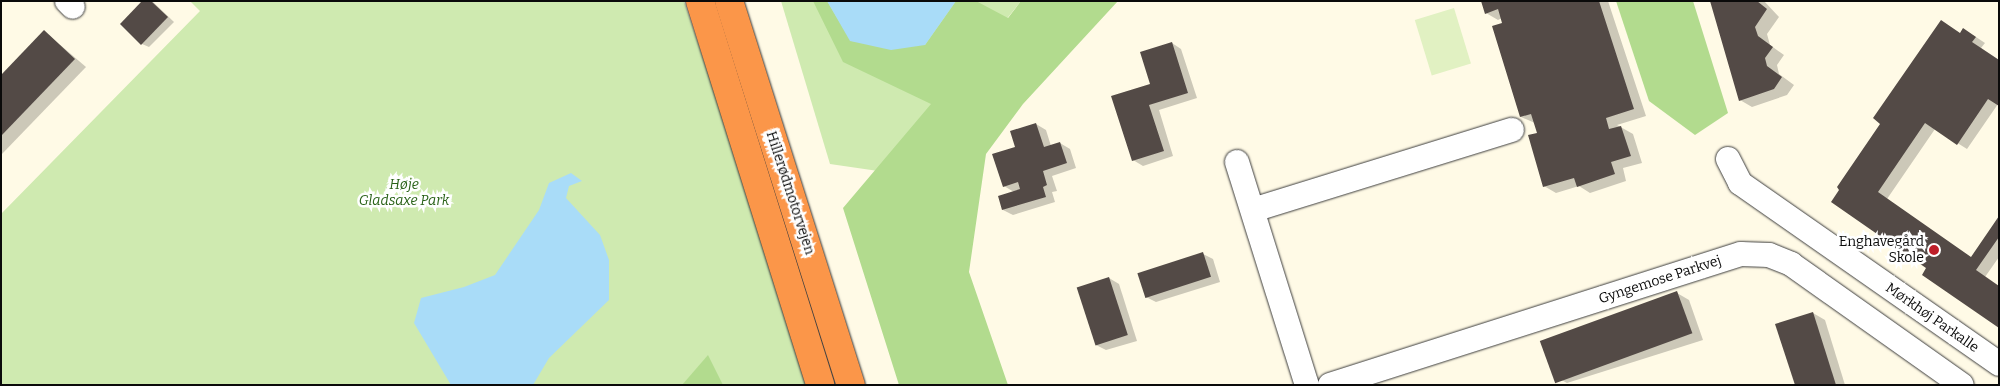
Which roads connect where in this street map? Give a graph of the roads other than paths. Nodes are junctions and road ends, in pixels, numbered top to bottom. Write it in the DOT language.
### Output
graph roads {
  1 [pos="700,1"];
  2 [pos="729,1"];
  3 [pos="1512,130"];
  4 [pos="1728,159"];
  5 [pos="1237,162"];
  6 [pos="1253,210"];
  7 [pos="1999,364"];
  8 [pos="820,385"];
  9 [pos="852,385"];
  10 [pos="1307,385"];
  11 [pos="1330,385"];
  12 [pos="1962,385"];
  1 -- 8 [label="highway, Hillerødmotorvejen"];
  2 -- 9 [label="highway, Hillerødmotorvejen"];
  3 -- 6 [label="street"];
  4 -- 7 [label="street, Mørkhøj Parkalle"];
  5 -- 6 [label="street"];
  6 -- 10 [label="street"];
  11 -- 12 [label="street, Gyngemose Parkvej"];
}
